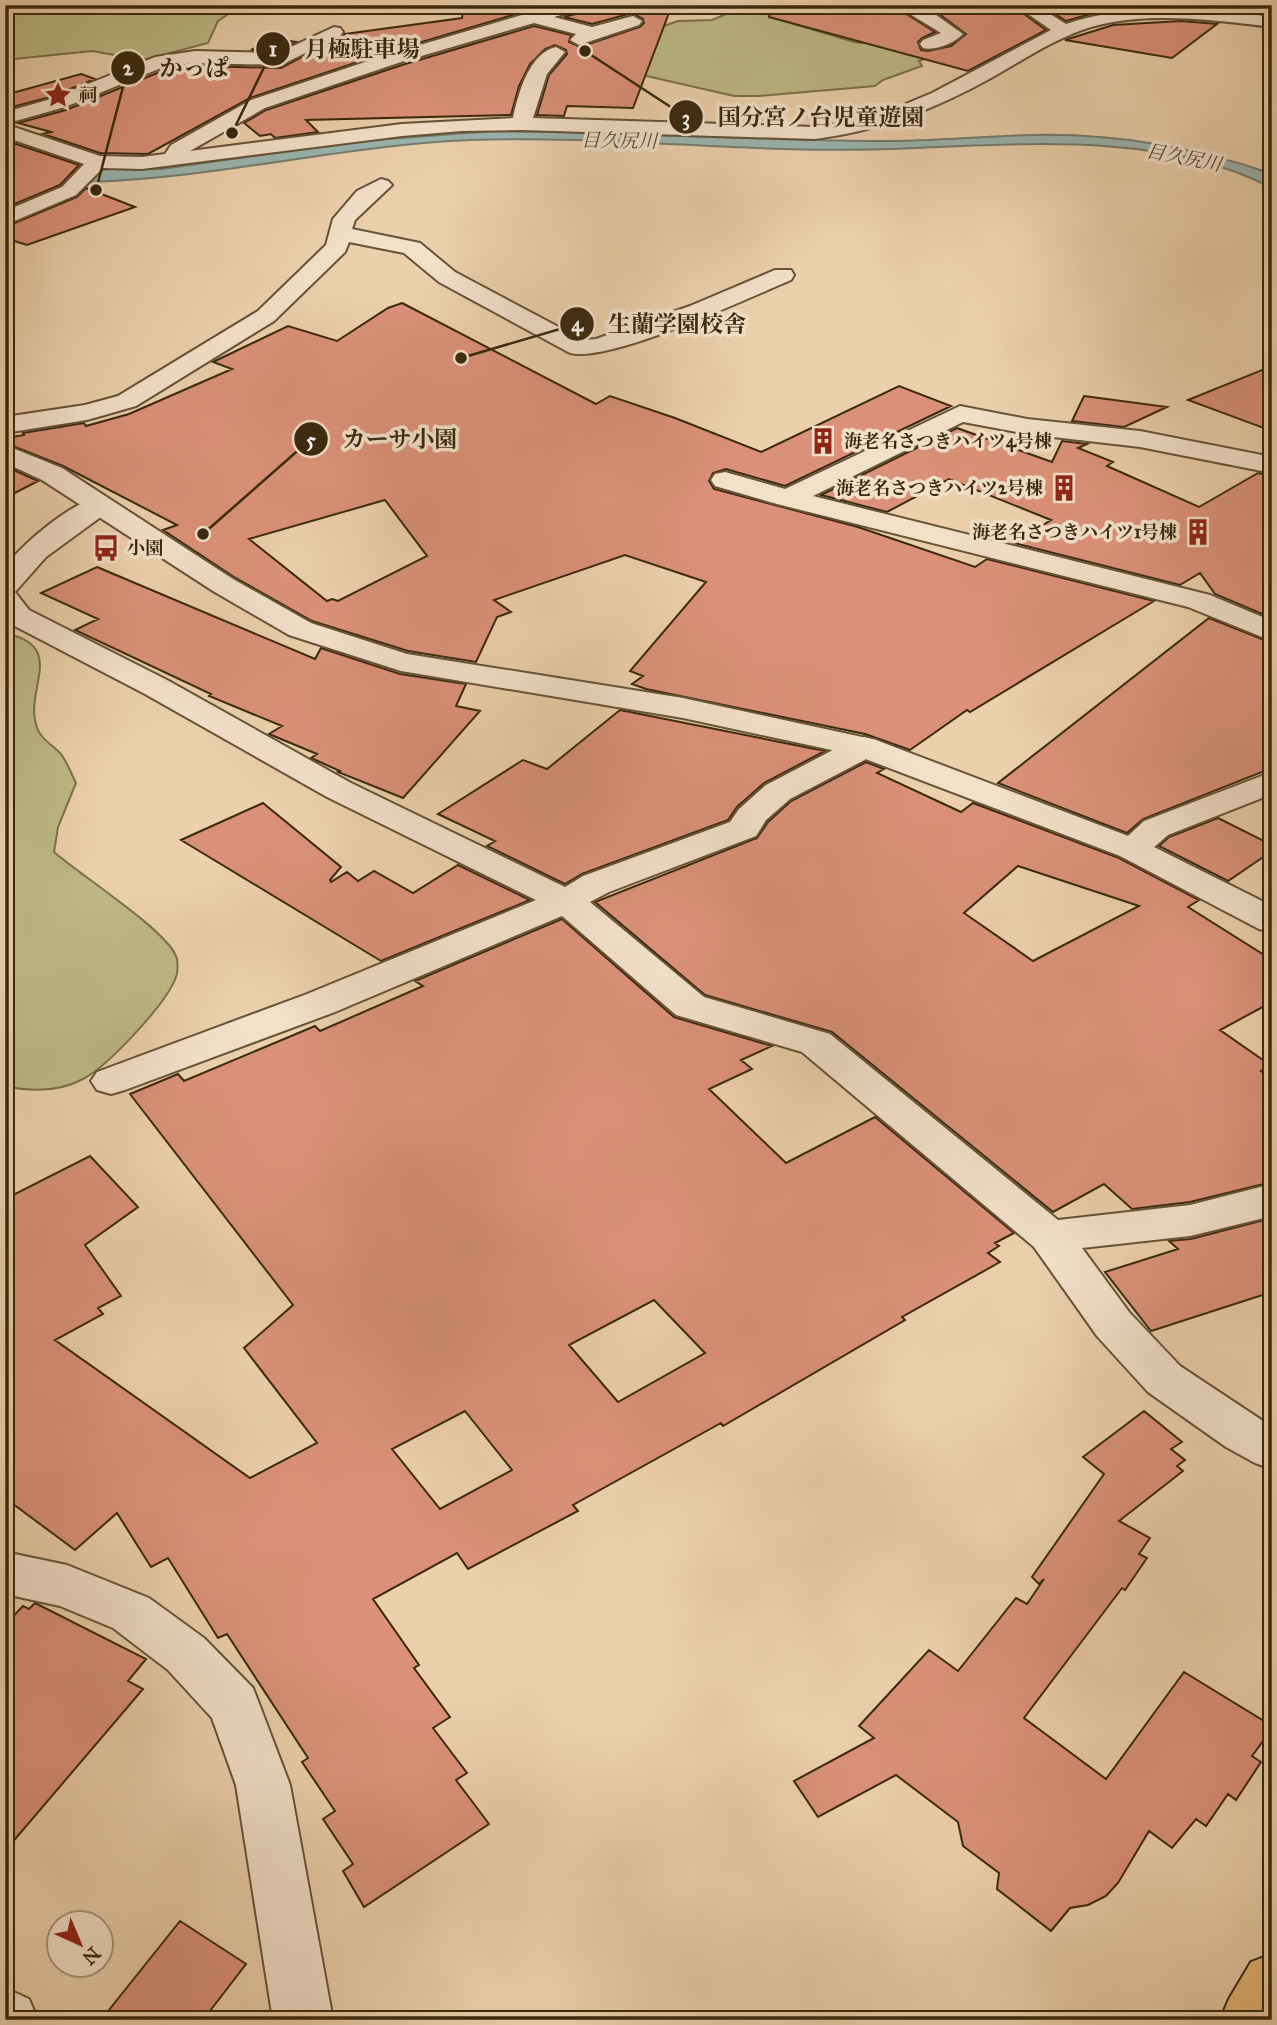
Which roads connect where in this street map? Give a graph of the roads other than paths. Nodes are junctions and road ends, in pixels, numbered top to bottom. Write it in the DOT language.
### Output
graph roads {
  1 [pos="576,5"];
  2 [pos="903,5"];
  3 [pos="1023,5"];
  4 [pos="537,18"];
  5 [pos="633,21"];
  6 [pos="1272,22"];
  7 [pos="1064,30"];
  8 [pos="334,32"];
  9 [pos="556,52"];
  10 [pos="958,52"];
  11 [pos="980,58"];
  12 [pos="1003,64"];
  13 [pos="5,118"];
  14 [pos="522,124"];
  15 [pos="5,130"];
  16 [pos="177,159"];
  17 [pos="91,170"];
  18 [pos="381,185"];
  19 [pos="5,219"];
  20 [pos="340,234"];
  21 [pos="783,275"];
  22 [pos="5,425"];
  23 [pos="5,453"];
  24 [pos="1272,465"];
  25 [pos="725,480"];
  26 [pos="786,498"];
  27 [pos="99,505"];
  28 [pos="5,586"];
  29 [pos="5,599"];
  30 [pos="1272,632"];
  31 [pos="864,747"];
  32 [pos="1272,782"];
  33 [pos="1132,849"];
  34 [pos="566,901"];
  35 [pos="1272,922"];
  36 [pos="111,1081"];
  37 [pos="1272,1199"];
  38 [pos="1049,1237"];
  39 [pos="1272,1450"];
  40 [pos="5,1573"];
  41 [pos="1272,1983"];
  42 [pos="303,2020"];
  43 [pos="1250,2020"];
  1 -- 4 [label="street"];
  2 -- 10 [label="street"];
  3 -- 7 [label="street"];
  4 -- 5 [label="street"];
  4 -- 16 [label="street"];
  6 -- 7 [label="street"];
  7 -- 12 [label="street"];
  8 -- 13 [label="street"];
  9 -- 14 [label="street"];
  11 -- 12 [label="street"];
  12 -- 14 [label="street"];
  14 -- 16 [label="street"];
  15 -- 17 [label="street"];
  16 -- 17 [label="street"];
  17 -- 19 [label="street"];
  18 -- 20 [label="street"];
  20 -- 21 [label="street"];
  20 -- 22 [label="street"];
  23 -- 27 [label="street"];
  24 -- 26 [label="street"];
  25 -- 26 [label="street"];
  26 -- 30 [label="street"];
  27 -- 28 [label="street"];
  27 -- 31 [label="street"];
  29 -- 34 [label="street"];
  31 -- 33 [label="street"];
  31 -- 34 [label="street"];
  32 -- 33 [label="street"];
  33 -- 35 [label="street"];
  34 -- 36 [label="street"];
  34 -- 38 [label="street"];
  37 -- 38 [label="street"];
  38 -- 39 [label="street"];
  40 -- 42 [label="street"];
  41 -- 43 [label="main road"];
}
